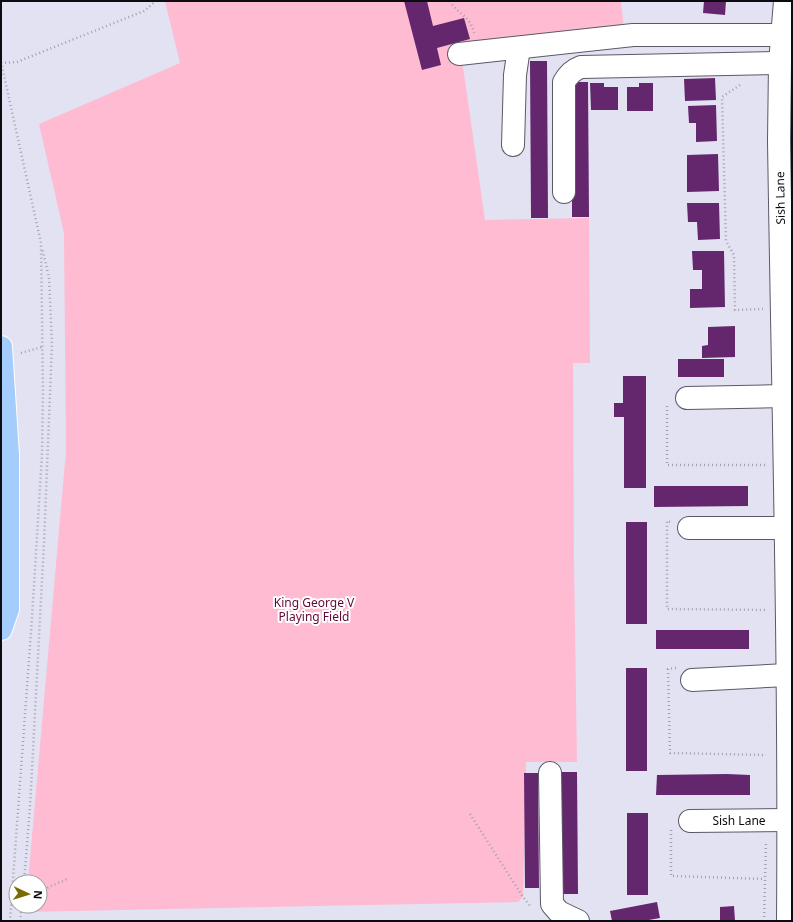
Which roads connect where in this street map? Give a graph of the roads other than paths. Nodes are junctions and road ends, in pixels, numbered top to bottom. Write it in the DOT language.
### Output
graph roads {
  1 [pos="785,1"];
  2 [pos="782,35"];
  3 [pos="519,48"];
  4 [pos="469,53"];
  5 [pos="780,63"];
  6 [pos="514,145"];
  7 [pos="564,192"];
  8 [pos="9,351"];
  9 [pos="784,396"];
  10 [pos="677,401"];
  11 [pos="788,429"];
  12 [pos="682,525"];
  13 [pos="785,528"];
  14 [pos="790,627"];
  15 [pos="1,629"];
  16 [pos="687,674"];
  17 [pos="787,675"];
  18 [pos="550,773"];
  19 [pos="790,793"];
  20 [pos="690,820"];
  21 [pos="789,820"];
  22 [pos="578,921"];
  23 [pos="788,921"];
  1 -- 2 [label="street, Sish Lane"];
  2 -- 3 [label="street"];
  2 -- 5 [label="street, Sish Lane"];
  3 -- 4 [label="street"];
  3 -- 6 [label="street"];
  5 -- 7 [label="street"];
  5 -- 9 [label="street, Sish Lane"];
  8 -- 15 [label="main road"];
  9 -- 10 [label="street"];
  9 -- 11 [label="street, Sish Lane"];
  11 -- 13 [label="street, Sish Lane"];
  12 -- 13 [label="street"];
  13 -- 14 [label="street, Sish Lane"];
  14 -- 17 [label="street, Sish Lane"];
  16 -- 17 [label="street"];
  17 -- 19 [label="street, Sish Lane"];
  18 -- 22 [label="street"];
  19 -- 21 [label="street, Sish Lane"];
  20 -- 21 [label="street, Sish Lane"];
  21 -- 23 [label="street, Sish Lane"];
}
